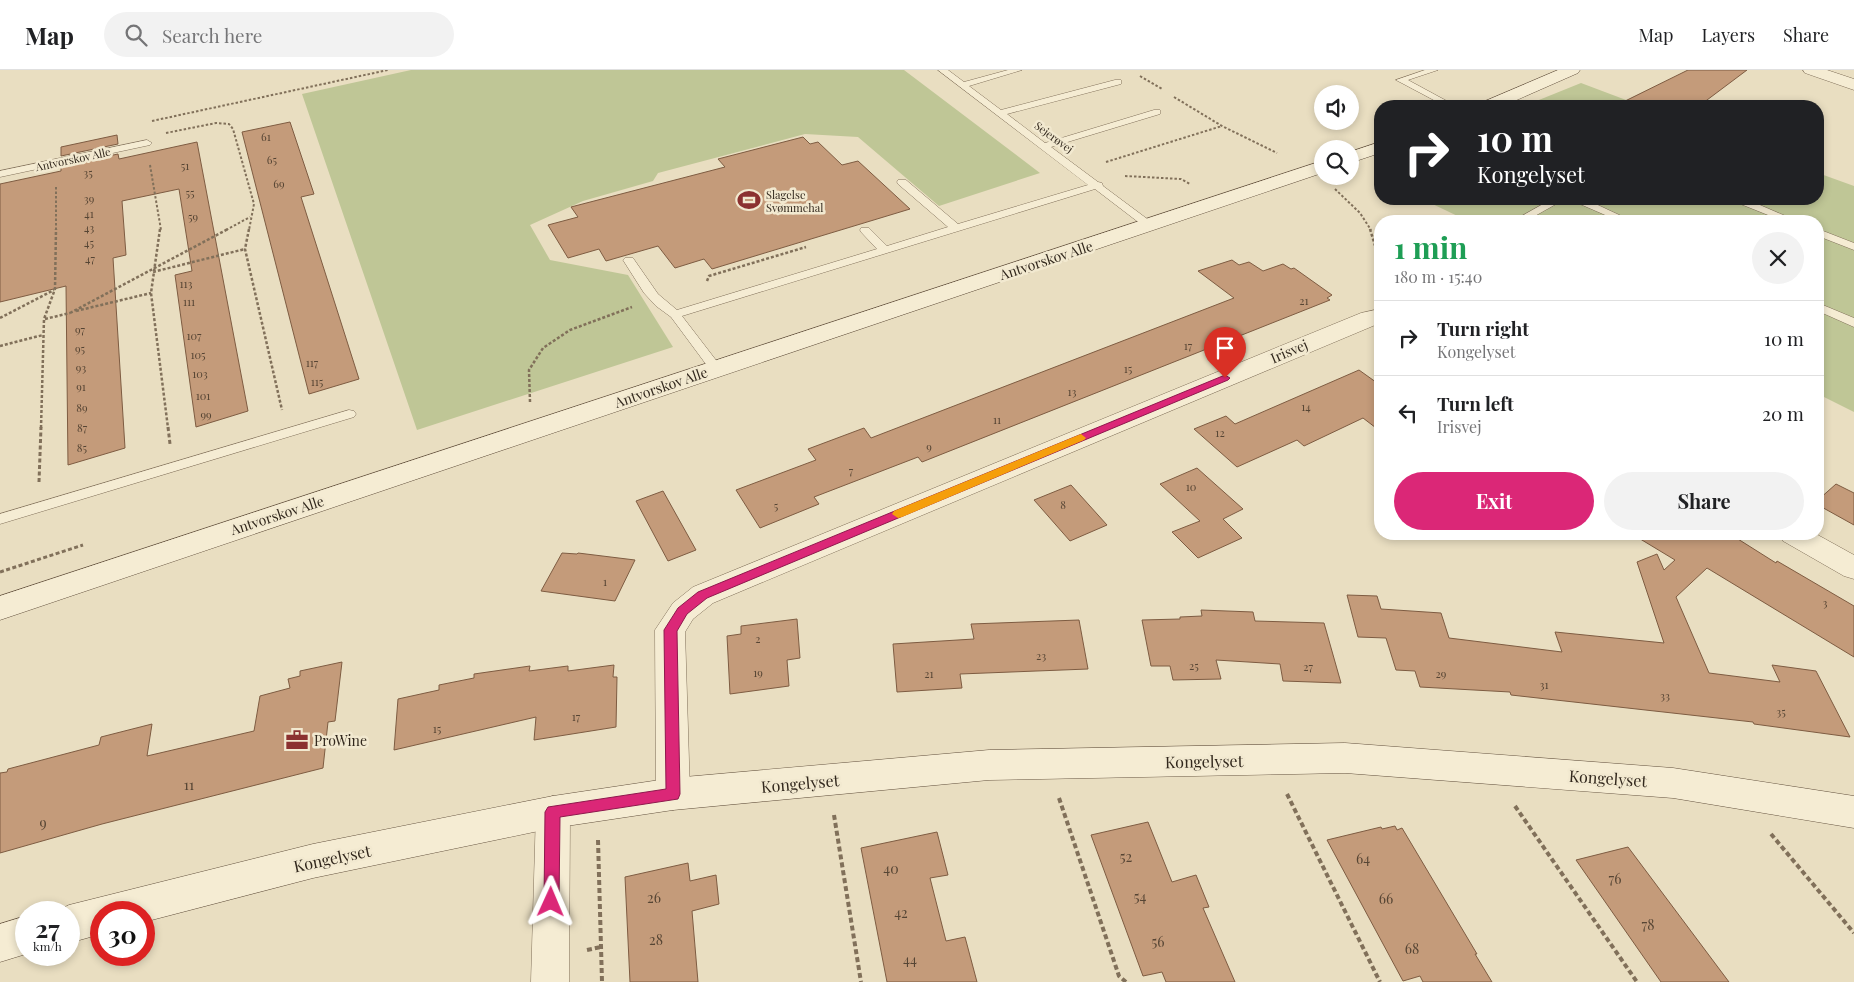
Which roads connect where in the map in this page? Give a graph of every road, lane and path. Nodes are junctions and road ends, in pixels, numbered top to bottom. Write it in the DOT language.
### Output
graph roads {
  1 [pos="388,70"];
  2 [pos="942,70"];
  3 [pos="1018,70"];
  4 [pos="1434,70"];
  5 [pos="1811,70"];
  6 [pos="1565,71"];
  7 [pos="1136,73"];
  8 [pos="1118,82"];
  9 [pos="962,85"];
  10 [pos="1854,85"];
  11 [pos="1164,90"];
  12 [pos="1172,95"];
  13 [pos="1440,100"];
  14 [pos="1502,100"];
  15 [pos="1157,112"];
  16 [pos="1001,114"];
  17 [pos="150,121"];
  18 [pos="147,143"];
  19 [pos="1045,146"];
  20 [pos="1374,149"];
  21 [pos="1277,153"];
  22 [pos="1359,155"];
  23 [pos="55,162"];
  24 [pos="1314,170"];
  25 [pos="0,174"];
  26 [pos="1117,175"];
  27 [pos="902,182"];
  28 [pos="1098,185"];
  29 [pos="1194,187"];
  30 [pos="1335,189"];
  31 [pos="1549,205"];
  32 [pos="1591,205"];
  33 [pos="1752,205"];
  34 [pos="1529,215"];
  35 [pos="1613,215"];
  36 [pos="1777,215"];
  37 [pos="250,217"];
  38 [pos="1150,226"];
  39 [pos="956,228"];
  40 [pos="865,230"];
  41 [pos="1824,234"];
  42 [pos="1374,236"];
  43 [pos="1854,247"];
  44 [pos="245,249"];
  45 [pos="885,250"];
  46 [pos="629,260"];
  47 [pos="153,270"];
  48 [pos="55,290"];
  49 [pos="151,293"];
  50 [pos="1824,310"];
  51 [pos="70,313"];
  52 [pos="675,314"];
  53 [pos="0,318"];
  54 [pos="1374,318"];
  55 [pos="44,319"];
  56 [pos="1854,323"];
  57 [pos="43,335"];
  58 [pos="0,346"];
  59 [pos="716,368"];
  60 [pos="350,414"];
  61 [pos="287,432"];
  62 [pos="174,467"];
  63 [pos="39,508"];
  64 [pos="0,519"];
  65 [pos="1804,540"];
  66 [pos="1854,568"];
  67 [pos="0,608"];
  68 [pos="1270,760"];
  69 [pos="1047,764"];
  70 [pos="1489,769"];
  71 [pos="828,780"];
  72 [pos="1736,793"];
  73 [pos="673,794"];
  74 [pos="598,805"];
  75 [pos="553,812"];
  76 [pos="1854,812"];
  77 [pos="155,901"];
  78 [pos="1854,933"];
  79 [pos="15,938"];
  80 [pos="0,943"];
  81 [pos="550,982"];
  82 [pos="602,982"];
  83 [pos="860,982"];
  84 [pos="1126,982"];
  85 [pos="1380,982"];
  86 [pos="1637,982"];
  1 -- 17 [label="path"];
  2 -- 9 [label="lane, Sejerøvej"];
  3 -- 9 [label="lane"];
  4 -- 13 [label="lane"];
  5 -- 10 [label="street"];
  6 -- 14 [label="street"];
  7 -- 11 [label="path"];
  8 -- 16 [label="lane"];
  9 -- 16 [label="lane, Sejerøvej"];
  12 -- 21 [label="path"];
  15 -- 19 [label="lane"];
  16 -- 19 [label="lane, Sejerøvej"];
  18 -- 23 [label="lane, Antvorskov Alle"];
  18 -- 37 [label="path"];
  18 -- 47 [label="path"];
  19 -- 28 [label="lane, Sejerøvej"];
  20 -- 22 [label="street"];
  23 -- 25 [label="lane, Antvorskov Alle"];
  23 -- 48 [label="path"];
  24 -- 38 [label="street, Antvorskov Alle"];
  26 -- 29 [label="path"];
  27 -- 39 [label="lane"];
  28 -- 38 [label="lane, Sejerøvej"];
  28 -- 39 [label="lane"];
  30 -- 42 [label="path"];
  31 -- 34 [label="lane"];
  32 -- 35 [label="lane"];
  33 -- 36 [label="lane"];
  37 -- 44 [label="path"];
  37 -- 47 [label="path"];
  38 -- 59 [label="street, Antvorskov Alle"];
  39 -- 45 [label="lane"];
  40 -- 45 [label="lane"];
  41 -- 43 [label="lane"];
  44 -- 47 [label="path"];
  44 -- 61 [label="path"];
  45 -- 52 [label="lane"];
  46 -- 52 [label="lane"];
  47 -- 49 [label="path"];
  47 -- 51 [label="path"];
  48 -- 53 [label="path"];
  48 -- 55 [label="path"];
  49 -- 51 [label="path"];
  49 -- 62 [label="path"];
  50 -- 56 [label="lane"];
  51 -- 55 [label="path"];
  52 -- 59 [label="lane"];
  54 -- 73 [label="street, Irisvej"];
  55 -- 57 [label="path"];
  57 -- 58 [label="path"];
  57 -- 63 [label="path"];
  59 -- 67 [label="street, Antvorskov Alle"];
  60 -- 61 [label="lane"];
  61 -- 62 [label="lane"];
  62 -- 63 [label="lane"];
  63 -- 64 [label="lane"];
  65 -- 66 [label="street"];
  68 -- 69 [label="street, Kongelyset"];
  68 -- 70 [label="street, Kongelyset"];
  68 -- 85 [label="path"];
  69 -- 71 [label="street, Kongelyset"];
  69 -- 84 [label="path"];
  70 -- 72 [label="street, Kongelyset"];
  70 -- 86 [label="path"];
  71 -- 73 [label="street, Kongelyset"];
  71 -- 83 [label="path"];
  72 -- 76 [label="street, Kongelyset"];
  72 -- 78 [label="path"];
  73 -- 74 [label="street, Kongelyset"];
  74 -- 75 [label="street, Kongelyset"];
  74 -- 82 [label="path"];
  75 -- 77 [label="street, Kongelyset"];
  75 -- 81 [label="street"];
  79 -- 80 [label="street"];
}
